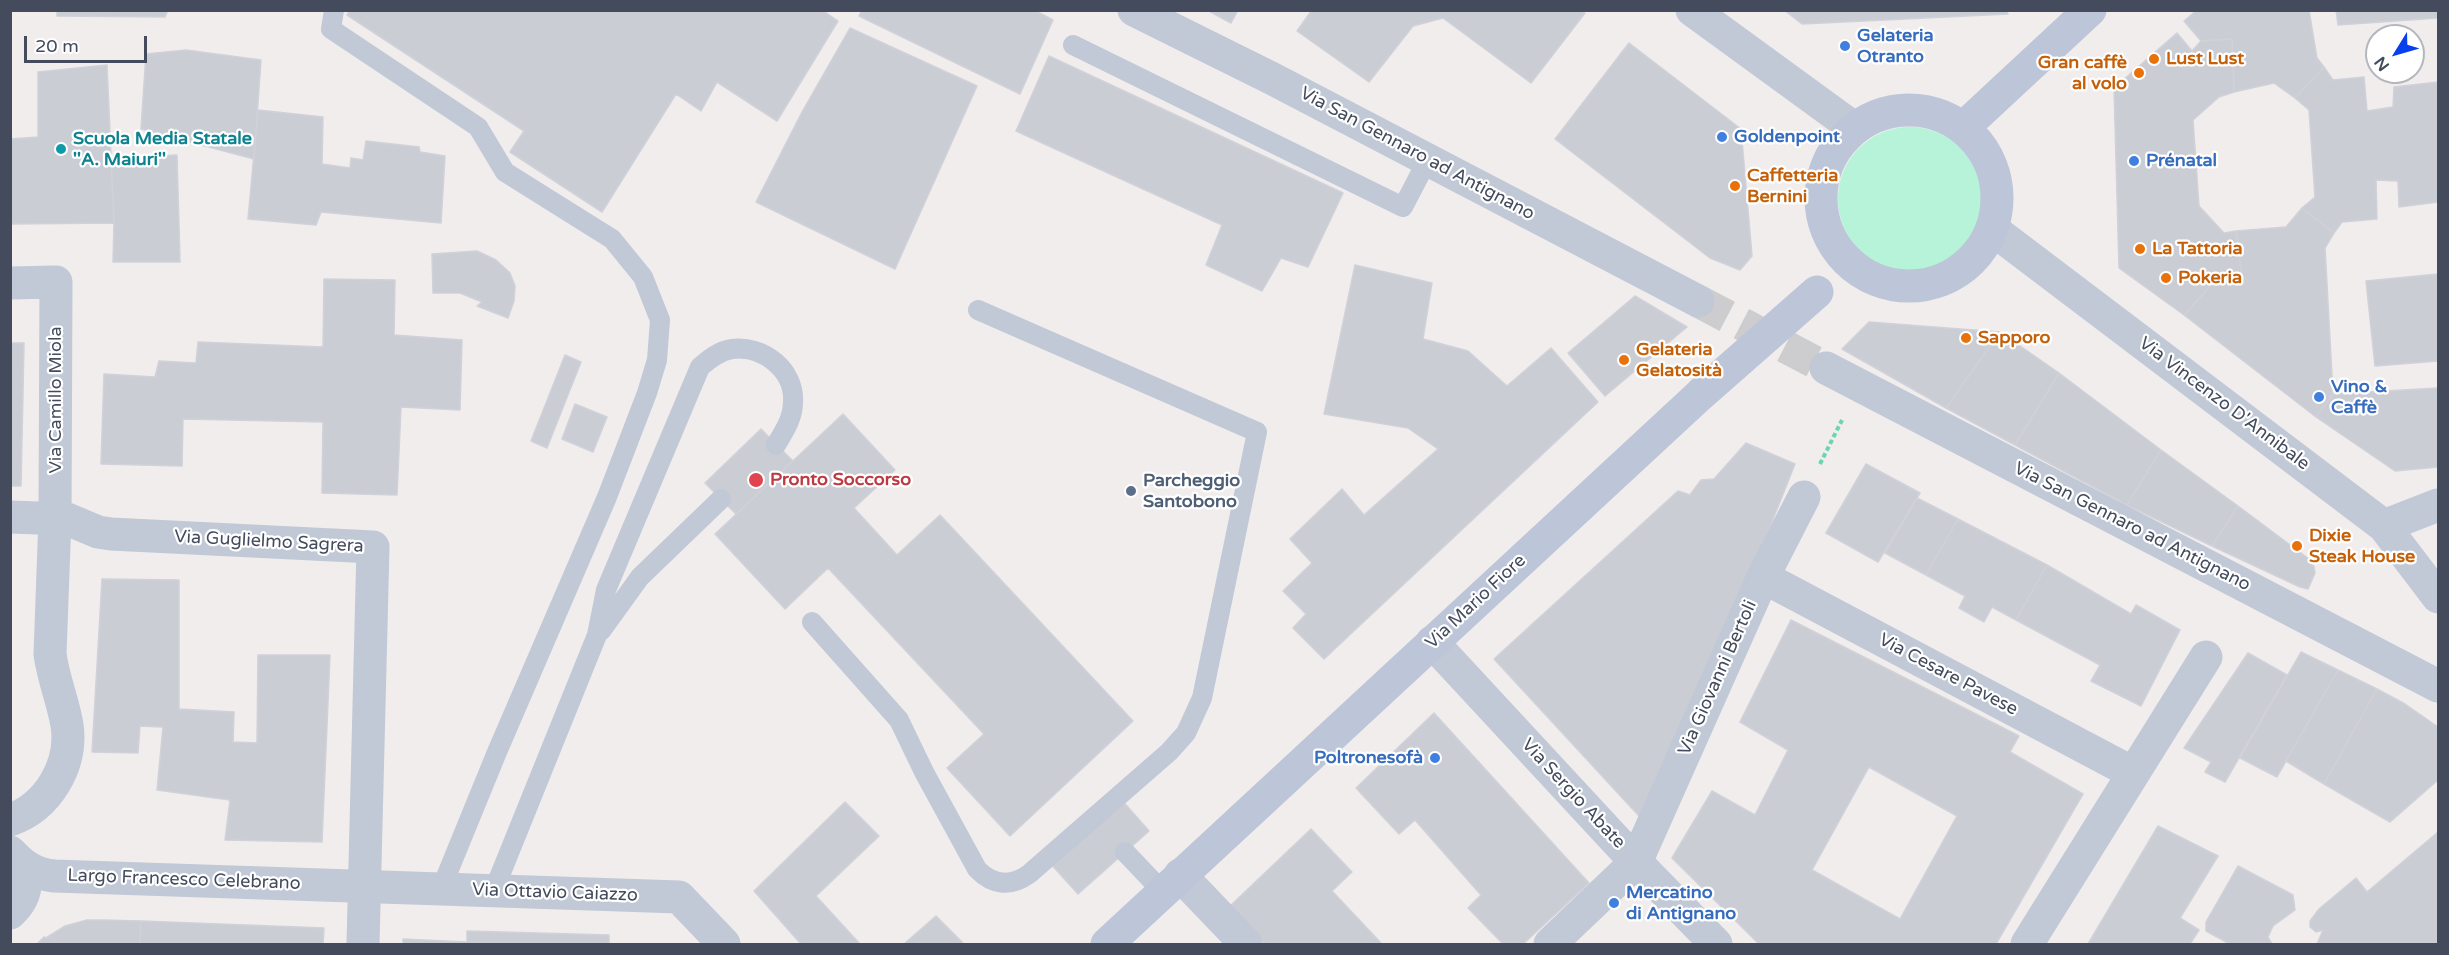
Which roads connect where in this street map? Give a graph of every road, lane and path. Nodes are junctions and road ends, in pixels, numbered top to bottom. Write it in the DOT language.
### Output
graph roads {
  1 [pos="334,10"];
  2 [pos="1134,10"];
  3 [pos="1692,10"];
  4 [pos="2090,10"];
  5 [pos="1072,45"];
  6 [pos="1854,128"];
  7 [pos="1963,128"];
  8 [pos="1428,159"];
  9 [pos="1992,229"];
  10 [pos="1850,263"];
  11 [pos="10,283"];
  12 [pos="1698,301"];
  13 [pos="978,310"];
  14 [pos="1826,368"];
  15 [pos="1859,385"];
  16 [pos="776,445"];
  17 [pos="1804,497"];
  18 [pos="721,499"];
  19 [pos="2439,505"];
  20 [pos="10,517"];
  21 [pos="55,518"];
  22 [pos="2384,526"];
  23 [pos="1763,577"];
  24 [pos="2439,597"];
  25 [pos="812,622"];
  26 [pos="597,635"];
  27 [pos="1432,642"];
  28 [pos="2206,657"];
  29 [pos="2439,686"];
  30 [pos="2133,773"];
  31 [pos="10,820"];
  32 [pos="1125,852"];
  33 [pos="13,855"];
  34 [pos="1636,862"];
  35 [pos="1172,883"];
  36 [pos="365,886"];
  37 [pos="441,889"];
  38 [pos="494,890"];
  39 [pos="10,913"];
  40 [pos="363,945"];
  41 [pos="724,945"];
  42 [pos="1107,945"];
  43 [pos="1246,945"];
  44 [pos="1550,945"];
  45 [pos="1716,945"];
  46 [pos="2027,945"];
  1 -- 37 [label="lane"];
  2 -- 8 [label="street, Via San Gennaro ad Antignano"];
  3 -- 6 [label="street"];
  4 -- 7 [label="street"];
  5 -- 8 [label="lane"];
  6 -- 7 [label="street"];
  6 -- 10 [label="street"];
  7 -- 9 [label="street"];
  8 -- 12 [label="street, Via San Gennaro ad Antignano"];
  9 -- 10 [label="street"];
  9 -- 22 [label="street, Via Vincenzo D'Annibale"];
  10 -- 27 [label="street, Via Mario Fiore, bridge"];
  11 -- 21 [label="street, Via Camillo Miola"];
  13 -- 25 [label="lane"];
  14 -- 15 [label="street, Via San Gennaro ad Antignano"];
  15 -- 17 [label="path"];
  15 -- 29 [label="street, Via San Gennaro ad Antignano"];
  16 -- 26 [label="lane"];
  17 -- 23 [label="street, Via Giovanni Bertoli"];
  18 -- 26 [label="lane"];
  19 -- 22 [label="street"];
  20 -- 21 [label="street, Via Guglielmo Sagrera"];
  21 -- 31 [label="street"];
  21 -- 36 [label="street, Via Guglielmo Sagrera"];
  22 -- 24 [label="street, Via Vincenzo D'Annibale"];
  23 -- 30 [label="street, Via Cesare Pavese"];
  23 -- 34 [label="street, Via Giovanni Bertoli"];
  26 -- 38 [label="lane"];
  27 -- 34 [label="street, Via Sergio Abate"];
  27 -- 35 [label="street, Via Mario Fiore"];
  28 -- 30 [label="street"];
  30 -- 46 [label="street"];
  32 -- 35 [label="lane"];
  33 -- 36 [label="street, Largo Francesco Celebrano"];
  33 -- 39 [label="street"];
  34 -- 44 [label="street"];
  34 -- 45 [label="street, Via Sergio Abate"];
  35 -- 42 [label="street, Via Mario Fiore"];
  35 -- 43 [label="street"];
  36 -- 37 [label="street, Via Ottavio Caiazzo"];
  36 -- 40 [label="street"];
  37 -- 38 [label="street, Via Ottavio Caiazzo"];
  38 -- 41 [label="street, Via Ottavio Caiazzo"];
}
